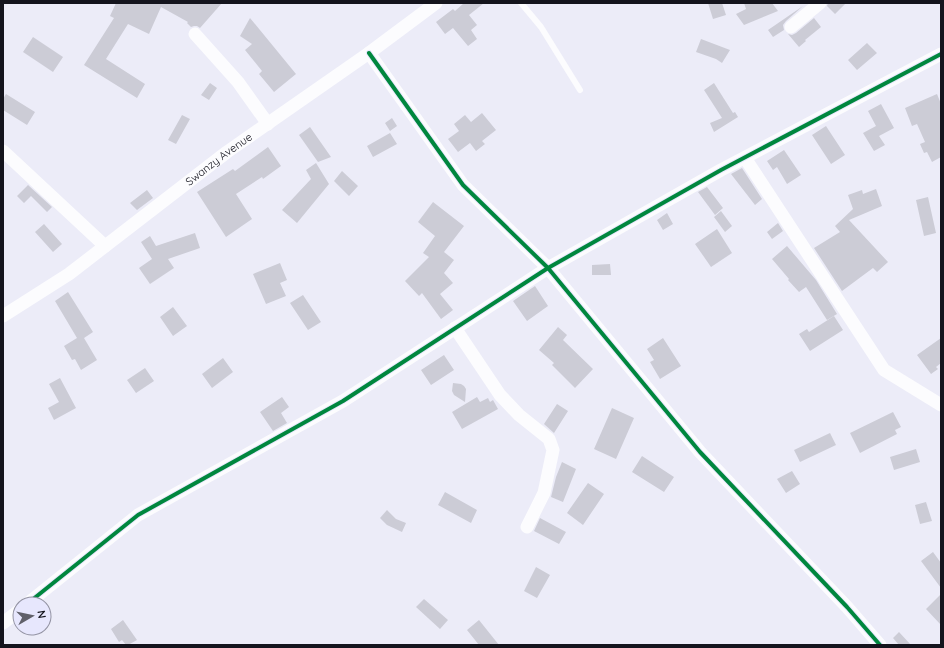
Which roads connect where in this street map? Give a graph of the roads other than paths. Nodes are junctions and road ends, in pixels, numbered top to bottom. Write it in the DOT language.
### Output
graph roads {
  1 [pos="436,3"];
  2 [pos="521,3"];
  3 [pos="820,3"];
  4 [pos="791,27"];
  5 [pos="195,34"];
  6 [pos="369,53"];
  7 [pos="941,54"];
  8 [pos="580,90"];
  9 [pos="268,124"];
  10 [pos="3,151"];
  11 [pos="745,158"];
  12 [pos="105,246"];
  13 [pos="548,268"];
  14 [pos="3,316"];
  15 [pos="455,328"];
  16 [pos="941,405"];
  17 [pos="527,527"];
  18 [pos="37,596"];
  19 [pos="12,616"];
  20 [pos="3,623"];
  21 [pos="880,645"];
  1 -- 6 [label="street, Swanzy Avenue"];
  2 -- 8 [label="lane"];
  3 -- 4 [label="street"];
  5 -- 9 [label="street"];
  6 -- 9 [label="street, Swanzy Avenue"];
  6 -- 13 [label="street"];
  7 -- 11 [label="street"];
  9 -- 12 [label="street, Swanzy Avenue"];
  10 -- 12 [label="street"];
  11 -- 13 [label="street"];
  11 -- 16 [label="street"];
  12 -- 14 [label="street, Swanzy Avenue"];
  13 -- 15 [label="street"];
  13 -- 21 [label="street"];
  15 -- 17 [label="street"];
  15 -- 18 [label="street"];
  19 -- 20 [label="street"];
}
